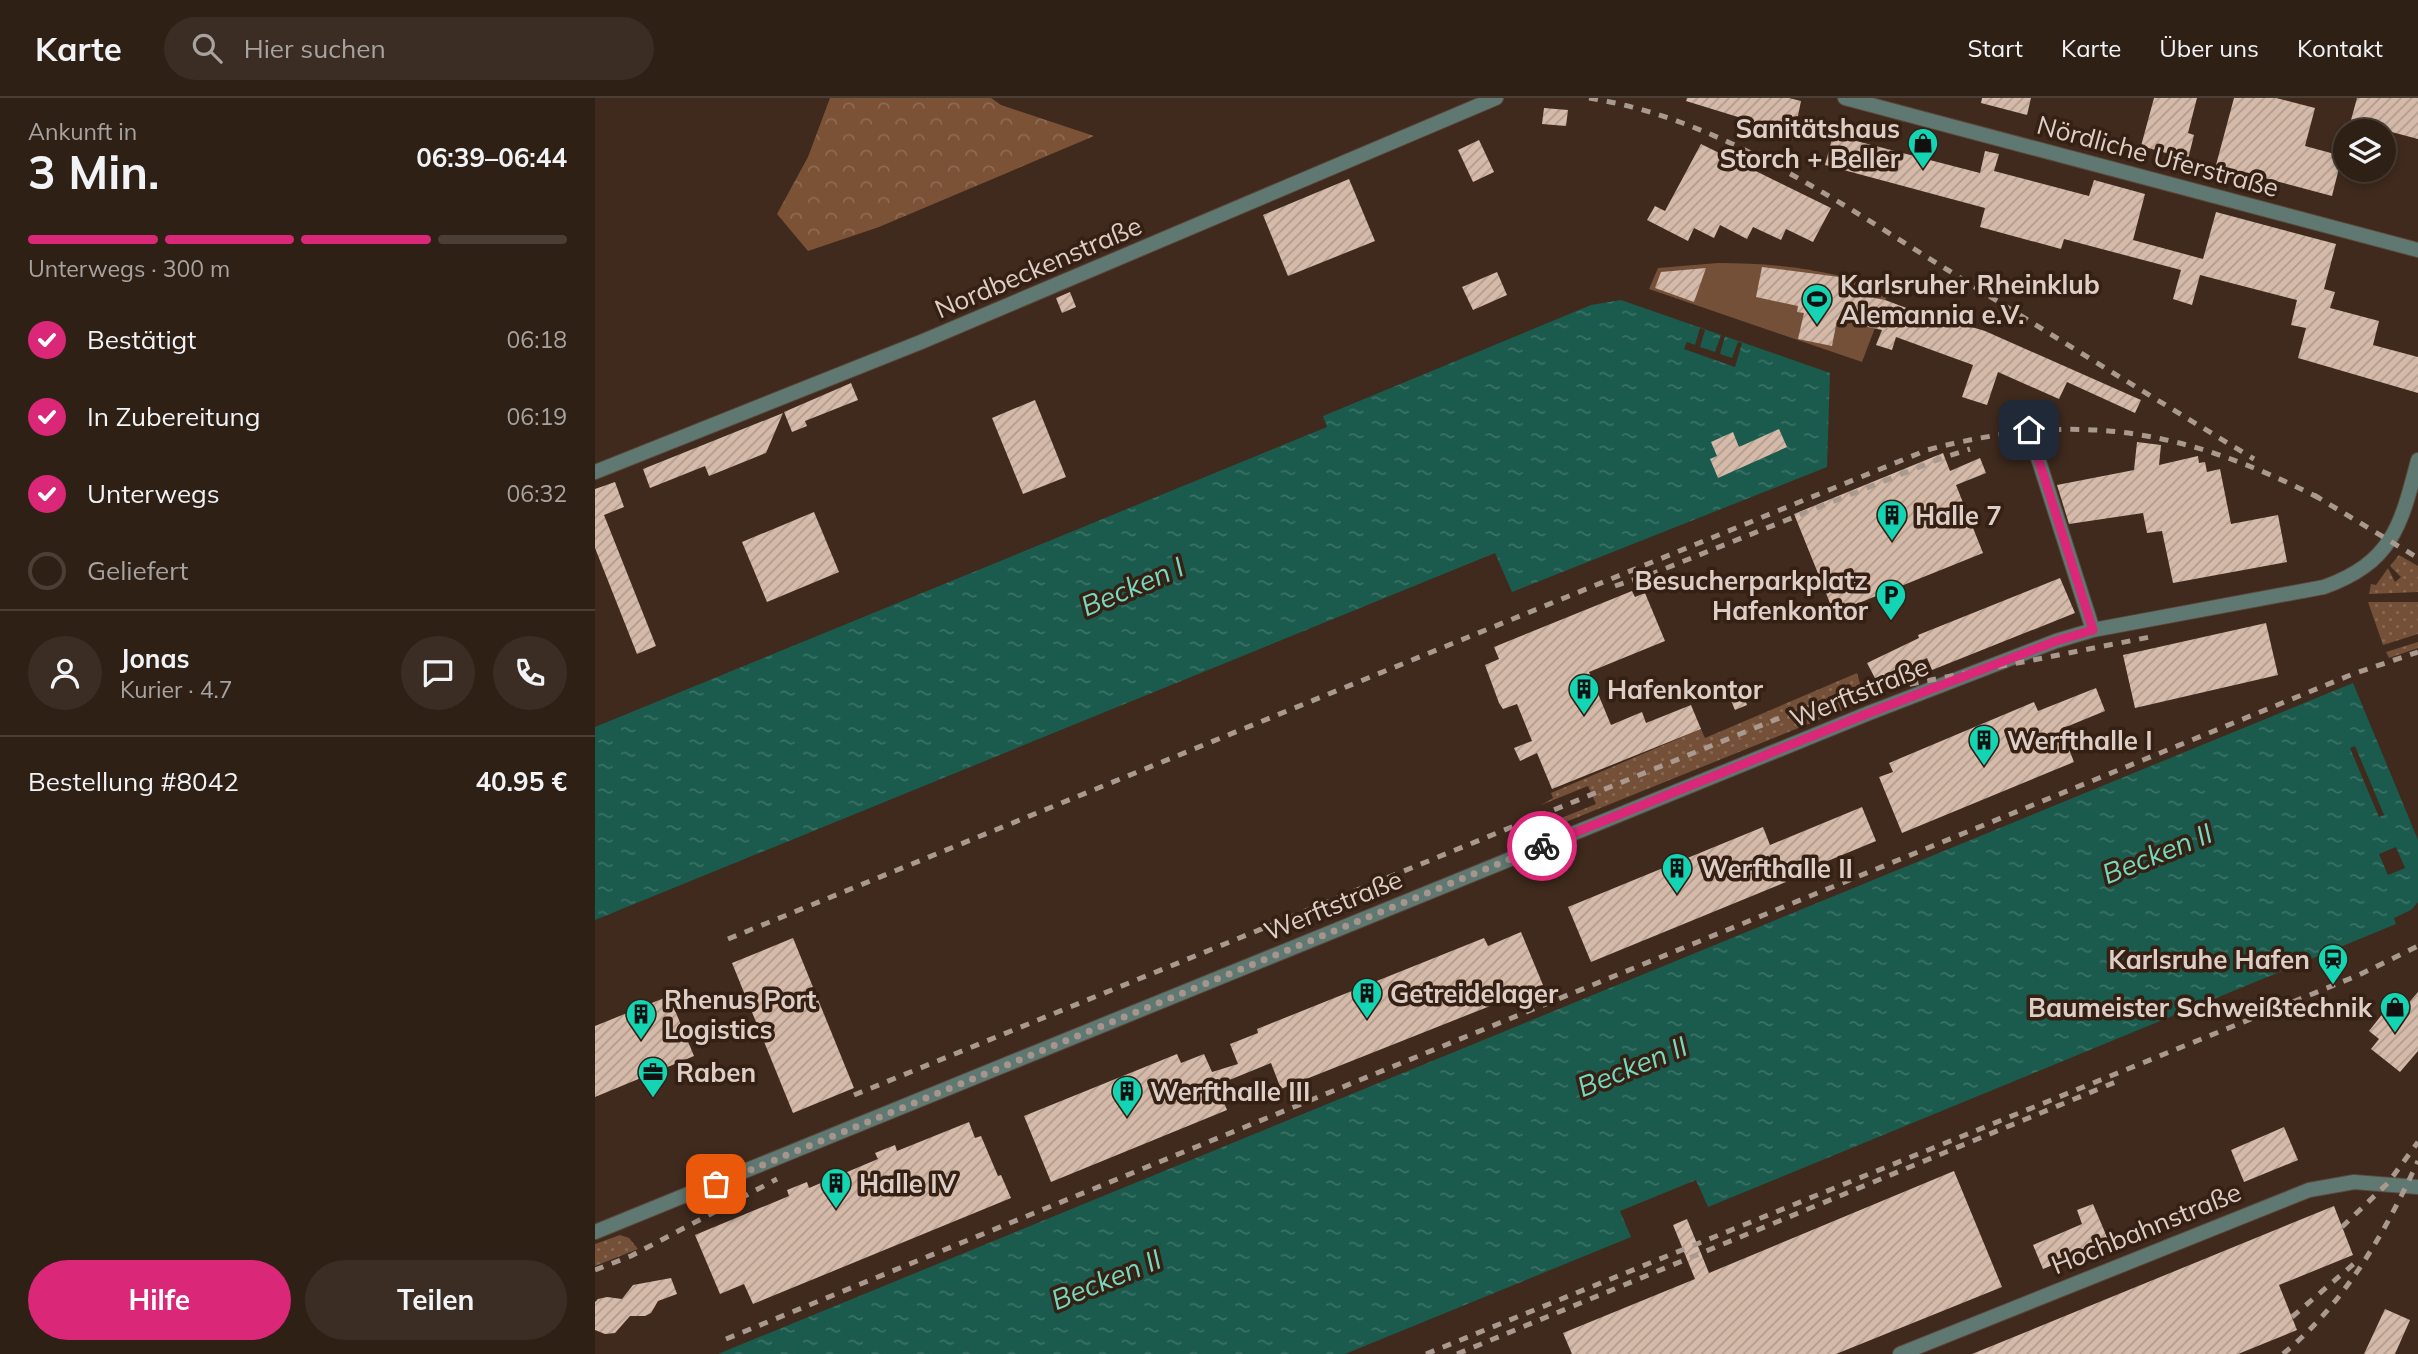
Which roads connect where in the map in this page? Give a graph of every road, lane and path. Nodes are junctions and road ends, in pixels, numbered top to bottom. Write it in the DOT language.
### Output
graph roads {
  1 [pos="1496,98"];
  2 [pos="1845,98"];
  3 [pos="2418,250"];
  4 [pos="2025,424"];
  5 [pos="2418,460"];
  6 [pos="595,472"];
  7 [pos="2093,630"];
  8 [pos="2418,1187"];
  9 [pos="595,1232"];
  10 [pos="1900,1354"];
  1 -- 6 [label="street, Nordbeckenstraße"];
  2 -- 3 [label="street, Nördliche Uferstraße"];
  4 -- 7 [label="street"];
  5 -- 7 [label="street, Werftstraße"];
  7 -- 9 [label="street, Werftstraße"];
  8 -- 10 [label="street, Hochbahnstraße"];
}
